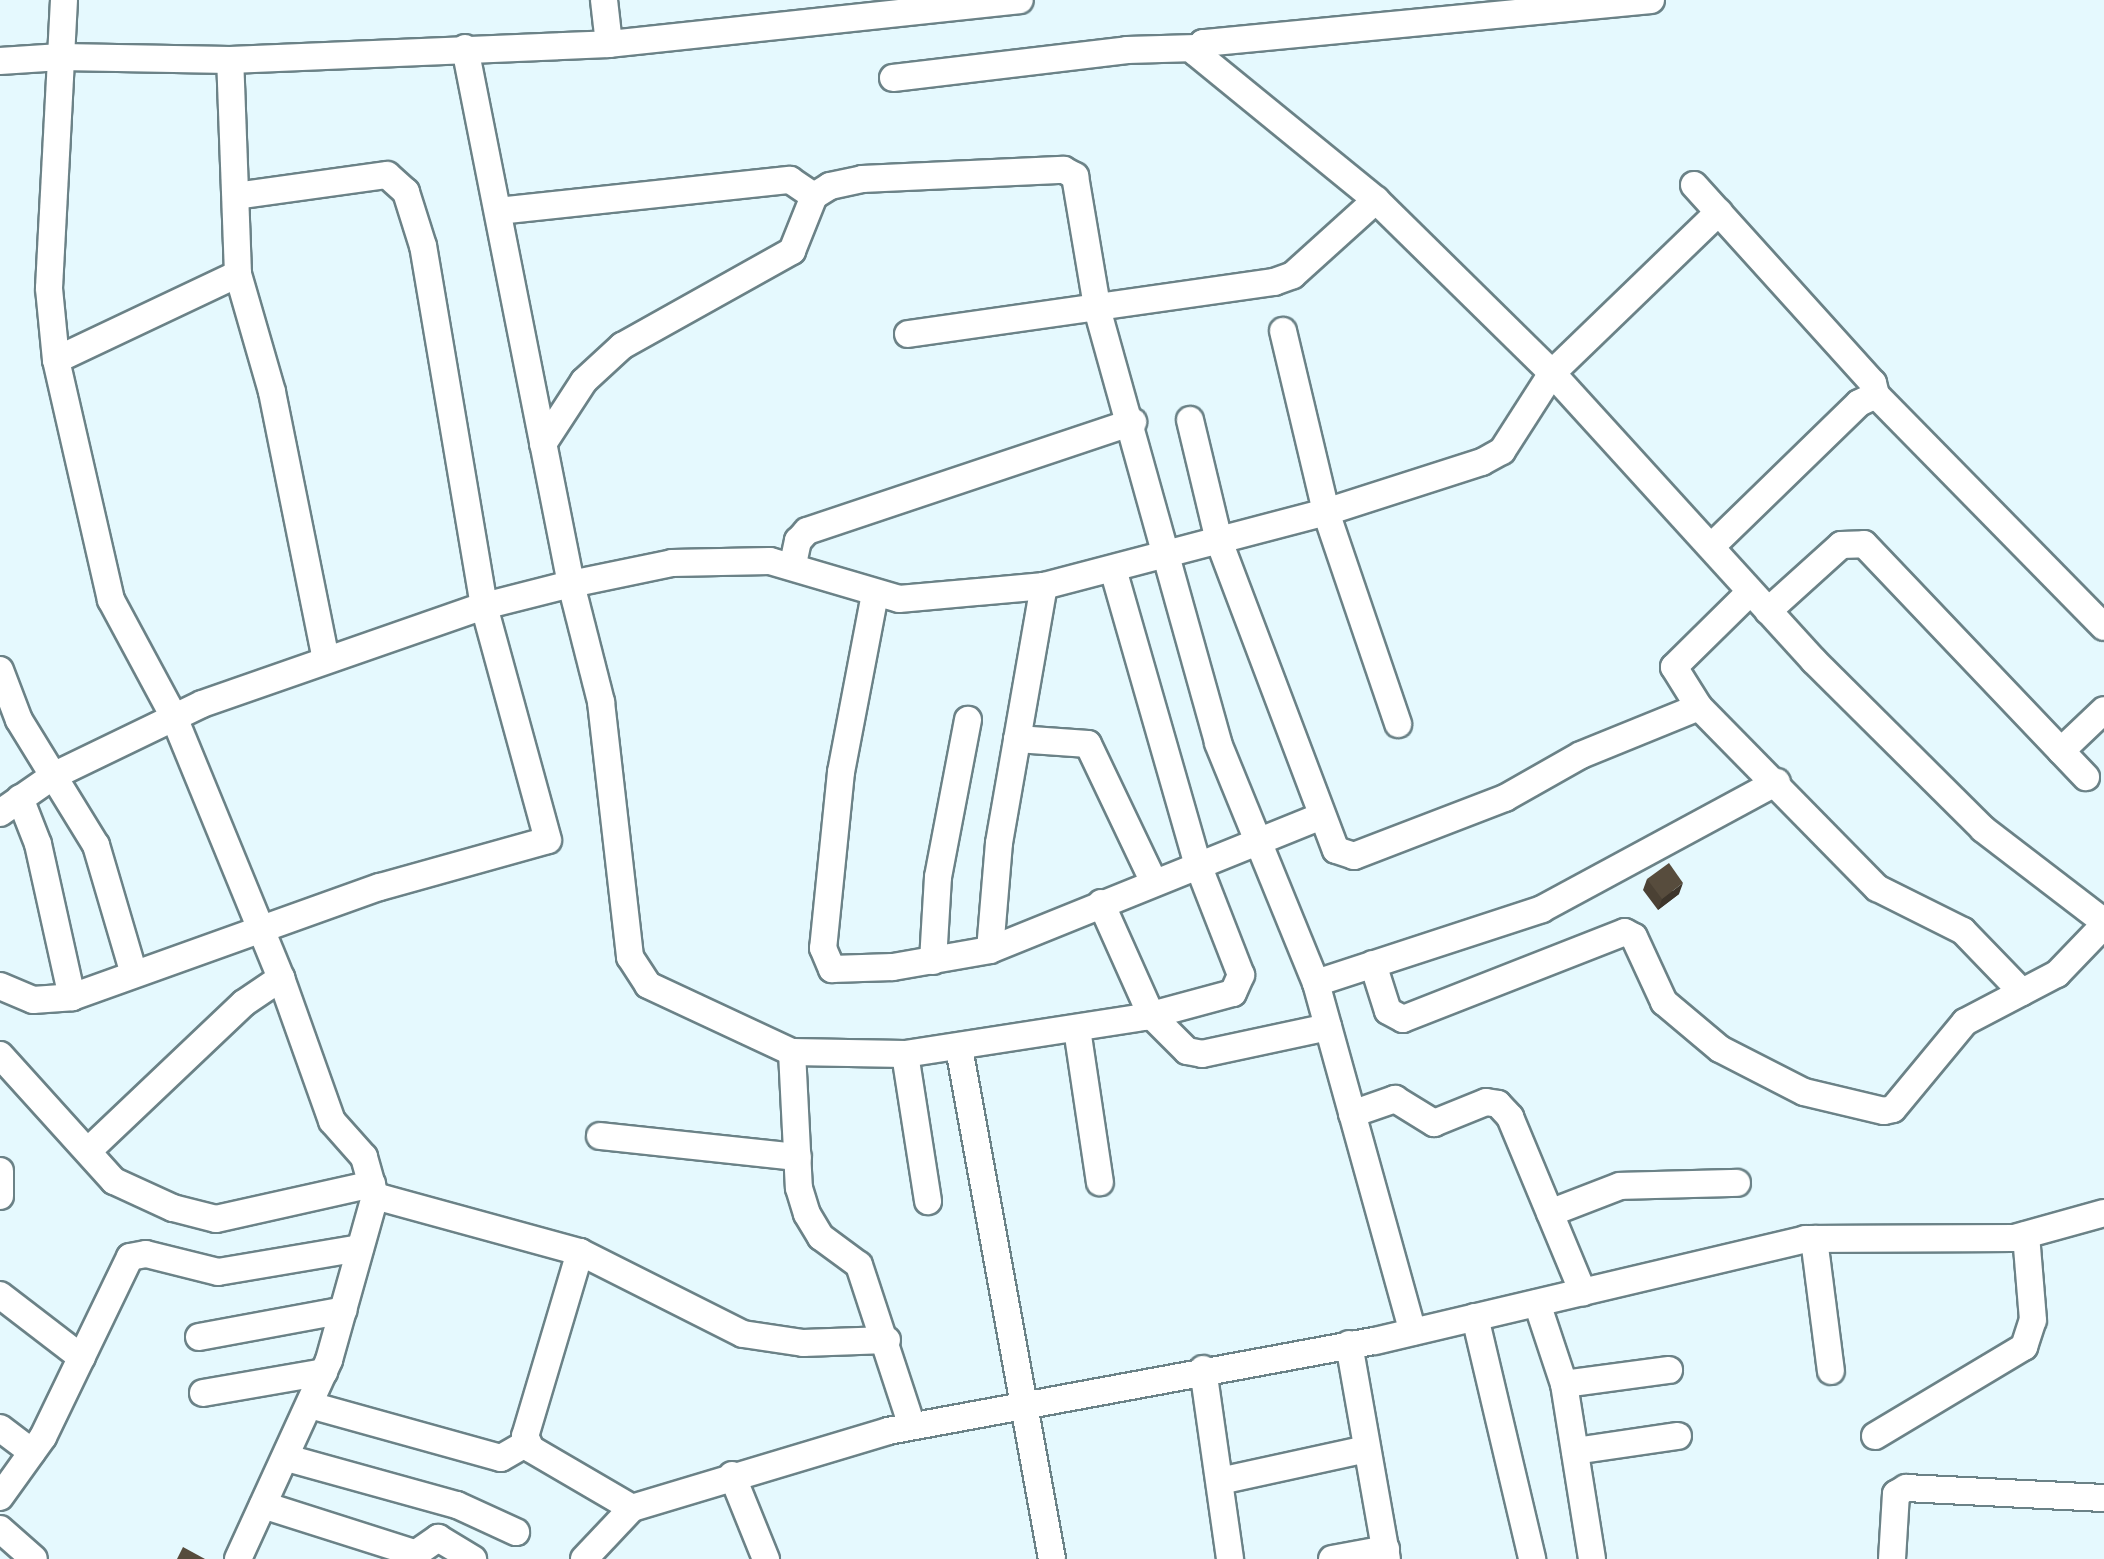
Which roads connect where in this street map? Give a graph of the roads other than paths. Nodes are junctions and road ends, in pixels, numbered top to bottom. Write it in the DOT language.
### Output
graph roads {
  1 [pos="64,0"];
  2 [pos="604,0"];
  3 [pos="1020,0"];
  4 [pos="1651,0"];
  5 [pos="884,6"];
  6 [pos="608,44"];
  7 [pos="465,48"];
  8 [pos="1196,48"];
  9 [pos="61,57"];
  10 [pos="230,60"];
  11 [pos="0,61"];
  12 [pos="893,78"];
  13 [pos="1694,185"];
  14 [pos="236,196"];
  15 [pos="814,196"];
  16 [pos="1376,200"];
  17 [pos="498,211"];
  18 [pos="1719,212"];
  19 [pos="238,274"];
  20 [pos="1097,307"];
  21 [pos="1283,331"];
  22 [pos="908,334"];
  23 [pos="56,360"];
  24 [pos="1552,373"];
  25 [pos="1876,395"];
  26 [pos="1190,420"];
  27 [pos="1133,422"];
  28 [pos="543,444"];
  29 [pos="1326,512"];
  30 [pos="1219,541"];
  31 [pos="1711,547"];
  32 [pos="1164,555"];
  33 [pos="793,564"];
  34 [pos="1114,570"];
  35 [pos="570,584"];
  36 [pos="1044,586"];
  37 [pos="875,594"];
  38 [pos="1759,601"];
  39 [pos="484,606"];
  40 [pos="2104,627"];
  41 [pos="326,660"];
  42 [pos="0,670"];
  43 [pos="1699,707"];
  44 [pos="2104,710"];
  45 [pos="174,717"];
  46 [pos="968,720"];
  47 [pos="1398,724"];
  48 [pos="1017,739"];
  49 [pos="2061,751"];
  50 [pos="53,776"];
  51 [pos="2086,777"];
  52 [pos="1777,782"];
  53 [pos="10,806"];
  54 [pos="1319,817"];
  55 [pos="1256,839"];
  56 [pos="1197,862"];
  57 [pos="1153,880"];
  58 [pos="1101,902"];
  59 [pos="2104,923"];
  60 [pos="262,931"];
  61 [pos="990,950"];
  62 [pos="933,961"];
  63 [pos="1373,964"];
  64 [pos="134,974"];
  65 [pos="281,978"];
  66 [pos="1315,983"];
  67 [pos="0,986"];
  68 [pos="2022,992"];
  69 [pos="72,997"];
  70 [pos="1151,1015"];
  71 [pos="1328,1027"];
  72 [pos="1076,1029"];
  73 [pos="959,1048"];
  74 [pos="792,1052"];
  75 [pos="905,1054"];
  76 [pos="0,1055"];
  77 [pos="1352,1114"];
  78 [pos="600,1136"];
  79 [pos="88,1151"];
  80 [pos="797,1157"];
  81 [pos="0,1171"];
  82 [pos="1100,1182"];
  83 [pos="1737,1184"];
  84 [pos="373,1190"];
  85 [pos="0,1196"];
  86 [pos="928,1200"];
  87 [pos="1550,1213"];
  88 [pos="2104,1213"];
  89 [pos="2026,1235"];
  90 [pos="1814,1239"];
  91 [pos="360,1248"];
  92 [pos="580,1252"];
  93 [pos="1583,1292"];
  94 [pos="0,1295"];
  95 [pos="1537,1303"];
  96 [pos="344,1310"];
  97 [pos="1475,1317"];
  98 [pos="1413,1332"];
  99 [pos="199,1338"];
  100 [pos="887,1340"];
  101 [pos="1349,1345"];
  102 [pos="82,1358"];
  103 [pos="1203,1369"];
  104 [pos="1669,1370"];
  105 [pos="1831,1371"];
  106 [pos="324,1372"];
  107 [pos="1564,1384"];
  108 [pos="203,1393"];
  109 [pos="1019,1402"];
  110 [pos="310,1405"];
  111 [pos="912,1426"];
  112 [pos="0,1428"];
  113 [pos="1678,1436"];
  114 [pos="1875,1436"];
  115 [pos="527,1443"];
  116 [pos="1367,1448"];
  117 [pos="1576,1451"];
  118 [pos="32,1452"];
  119 [pos="287,1458"];
  120 [pos="732,1475"];
  121 [pos="1220,1480"];
  122 [pos="0,1497"];
  123 [pos="2104,1498"];
  124 [pos="263,1505"];
  125 [pos="632,1508"];
  126 [pos="0,1529"];
  127 [pos="516,1532"];
  128 [pos="1386,1554"];
  129 [pos="411,1556"];
  130 [pos="34,1559"];
  131 [pos="238,1559"];
  132 [pos="473,1559"];
  133 [pos="584,1559"];
  134 [pos="766,1559"];
  135 [pos="1052,1559"];
  136 [pos="1230,1559"];
  137 [pos="1332,1559"];
  138 [pos="1532,1559"];
  139 [pos="1591,1559"];
  140 [pos="1892,1559"];
  1 -- 9 [label="street"];
  2 -- 6 [label="street"];
  3 -- 5 [label="street"];
  4 -- 8 [label="street"];
  5 -- 6 [label="street"];
  6 -- 7 [label="street"];
  7 -- 10 [label="street"];
  7 -- 17 [label="street"];
  8 -- 12 [label="street"];
  8 -- 16 [label="street"];
  9 -- 10 [label="street"];
  9 -- 11 [label="street"];
  9 -- 23 [label="street"];
  10 -- 14 [label="street"];
  13 -- 18 [label="street"];
  14 -- 19 [label="street"];
  14 -- 39 [label="street"];
  15 -- 17 [label="street"];
  15 -- 20 [label="street"];
  15 -- 28 [label="street"];
  16 -- 20 [label="street"];
  16 -- 24 [label="street"];
  17 -- 28 [label="street"];
  18 -- 24 [label="street"];
  18 -- 25 [label="street"];
  19 -- 23 [label="street"];
  19 -- 41 [label="street"];
  20 -- 22 [label="street"];
  20 -- 27 [label="street"];
  21 -- 29 [label="street"];
  23 -- 45 [label="street"];
  24 -- 29 [label="street"];
  24 -- 31 [label="street"];
  25 -- 31 [label="street"];
  25 -- 40 [label="street"];
  26 -- 30 [label="street"];
  27 -- 32 [label="street"];
  27 -- 33 [label="street"];
  28 -- 35 [label="street"];
  29 -- 30 [label="street"];
  29 -- 47 [label="street"];
  30 -- 32 [label="street"];
  30 -- 54 [label="street"];
  31 -- 38 [label="street"];
  32 -- 34 [label="street"];
  32 -- 55 [label="street"];
  33 -- 35 [label="street"];
  33 -- 37 [label="street"];
  34 -- 36 [label="street"];
  34 -- 56 [label="street"];
  35 -- 39 [label="street"];
  35 -- 74 [label="street"];
  36 -- 37 [label="street"];
  36 -- 48 [label="street"];
  37 -- 62 [label="street"];
  38 -- 43 [label="street"];
  38 -- 49 [label="street"];
  38 -- 59 [label="street"];
  39 -- 41 [label="street"];
  39 -- 60 [label="street"];
  41 -- 45 [label="street"];
  42 -- 50 [label="street"];
  43 -- 52 [label="street"];
  43 -- 54 [label="street"];
  44 -- 49 [label="street"];
  45 -- 50 [label="street"];
  45 -- 60 [label="street"];
  46 -- 62 [label="street"];
  48 -- 57 [label="street"];
  48 -- 61 [label="street"];
  49 -- 51 [label="street"];
  50 -- 53 [label="street"];
  50 -- 64 [label="street"];
  52 -- 63 [label="street"];
  52 -- 68 [label="street"];
  53 -- 69 [label="street"];
  54 -- 55 [label="street"];
  55 -- 56 [label="street"];
  55 -- 66 [label="street"];
  56 -- 57 [label="street"];
  56 -- 70 [label="street"];
  57 -- 58 [label="street"];
  58 -- 61 [label="street"];
  58 -- 70 [label="street"];
  59 -- 68 [label="street"];
  60 -- 64 [label="street"];
  60 -- 65 [label="street"];
  61 -- 62 [label="street"];
  63 -- 66 [label="street"];
  63 -- 68 [label="street"];
  64 -- 69 [label="street"];
  65 -- 79 [label="street"];
  65 -- 84 [label="street"];
  66 -- 71 [label="street"];
  67 -- 69 [label="street"];
  70 -- 71 [label="street"];
  70 -- 72 [label="street"];
  71 -- 77 [label="street"];
  72 -- 73 [label="street"];
  72 -- 82 [label="street"];
  73 -- 75 [label="street"];
  73 -- 109 [label="street"];
  74 -- 75 [label="street"];
  74 -- 80 [label="street"];
  75 -- 86 [label="street"];
  76 -- 79 [label="street"];
  77 -- 87 [label="street"];
  77 -- 98 [label="street"];
  78 -- 80 [label="street"];
  79 -- 84 [label="street"];
  80 -- 100 [label="street"];
  81 -- 85 [label="street"];
  83 -- 87 [label="street"];
  84 -- 91 [label="street"];
  84 -- 92 [label="street"];
  87 -- 93 [label="street"];
  88 -- 89 [label="street"];
  89 -- 90 [label="street"];
  89 -- 114 [label="street"];
  90 -- 93 [label="street"];
  90 -- 105 [label="street"];
  91 -- 96 [label="street"];
  91 -- 102 [label="street"];
  92 -- 100 [label="street"];
  92 -- 115 [label="street"];
  93 -- 95 [label="street"];
  94 -- 102 [label="street"];
  95 -- 97 [label="street"];
  95 -- 107 [label="street"];
  96 -- 99 [label="street"];
  96 -- 106 [label="street"];
  97 -- 98 [label="street"];
  97 -- 138 [label="street"];
  98 -- 101 [label="street"];
  100 -- 111 [label="street"];
  101 -- 103 [label="street"];
  101 -- 116 [label="street"];
  102 -- 118 [label="street"];
  103 -- 109 [label="street"];
  103 -- 121 [label="street"];
  104 -- 107 [label="street"];
  106 -- 108 [label="street"];
  106 -- 110 [label="street"];
  107 -- 117 [label="street"];
  109 -- 111 [label="street"];
  109 -- 135 [label="street"];
  110 -- 115 [label="street"];
  110 -- 119 [label="street"];
  111 -- 120 [label="street"];
  112 -- 118 [label="street"];
  113 -- 117 [label="street"];
  115 -- 125 [label="street"];
  116 -- 121 [label="street"];
  116 -- 128 [label="street"];
  117 -- 139 [label="street"];
  118 -- 122 [label="street"];
  119 -- 124 [label="street"];
  119 -- 127 [label="street"];
  120 -- 125 [label="street"];
  120 -- 134 [label="street"];
  121 -- 136 [label="street"];
  123 -- 140 [label="street"];
  124 -- 129 [label="street"];
  124 -- 131 [label="street"];
  125 -- 133 [label="street"];
  126 -- 130 [label="street"];
  128 -- 137 [label="street"];
  129 -- 132 [label="street"];
}
